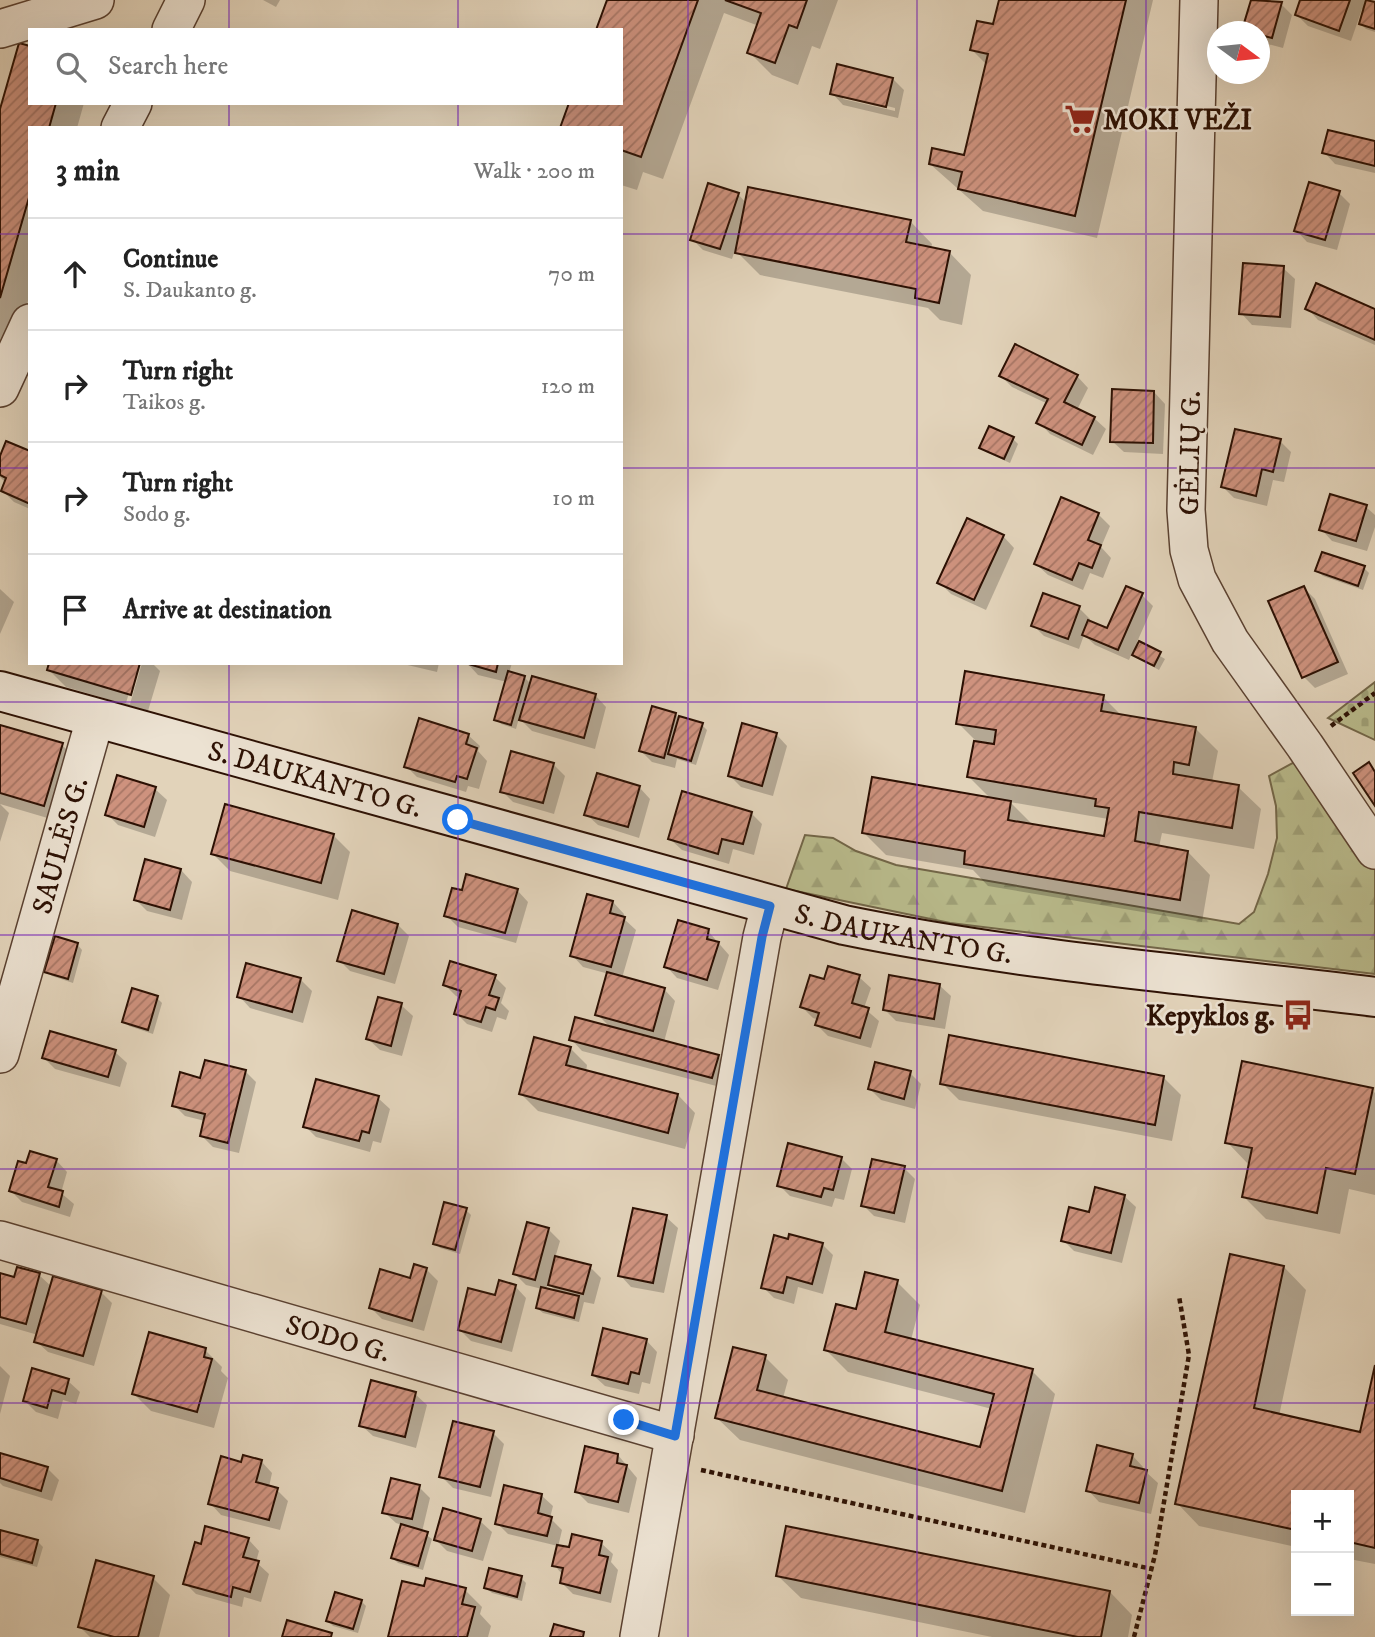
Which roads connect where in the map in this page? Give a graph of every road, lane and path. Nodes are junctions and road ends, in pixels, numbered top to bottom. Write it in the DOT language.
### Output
graph roads {
  1 [pos="94,0"];
  2 [pos="186,0"];
  3 [pos="1199,0"];
  4 [pos="172,28"];
  5 [pos="0,29"];
  6 [pos="132,105"];
  7 [pos="121,126"];
  8 [pos="28,327"];
  9 [pos="0,388"];
  10 [pos="0,691"];
  11 [pos="1375,694"];
  12 [pos="94,719"];
  13 [pos="1305,746"];
  14 [pos="1375,850"];
  15 [pos="770,906"];
  16 [pos="1375,997"];
  17 [pos="0,1054"];
  18 [pos="0,1240"];
  19 [pos="1179,1296"];
  20 [pos="673,1449"];
  21 [pos="1152,1569"];
  22 [pos="639,1637"];
  23 [pos="1135,1637"];
  1 -- 5 [label="street"];
  2 -- 4 [label="street"];
  3 -- 13 [label="street, GĖLIŲ G."];
  6 -- 7 [label="street"];
  8 -- 9 [label="street"];
  10 -- 12 [label="main road, S. DAUKANTO G."];
  11 -- 13 [label="path"];
  12 -- 15 [label="main road, S. DAUKANTO G."];
  12 -- 17 [label="street, SAULĖS G."];
  13 -- 14 [label="street, GĖLIŲ G."];
  15 -- 16 [label="main road, S. DAUKANTO G."];
  15 -- 20 [label="street"];
  18 -- 20 [label="street, SODO G."];
  19 -- 21 [label="path"];
  20 -- 21 [label="path"];
  20 -- 22 [label="street"];
  21 -- 23 [label="path"];
}
